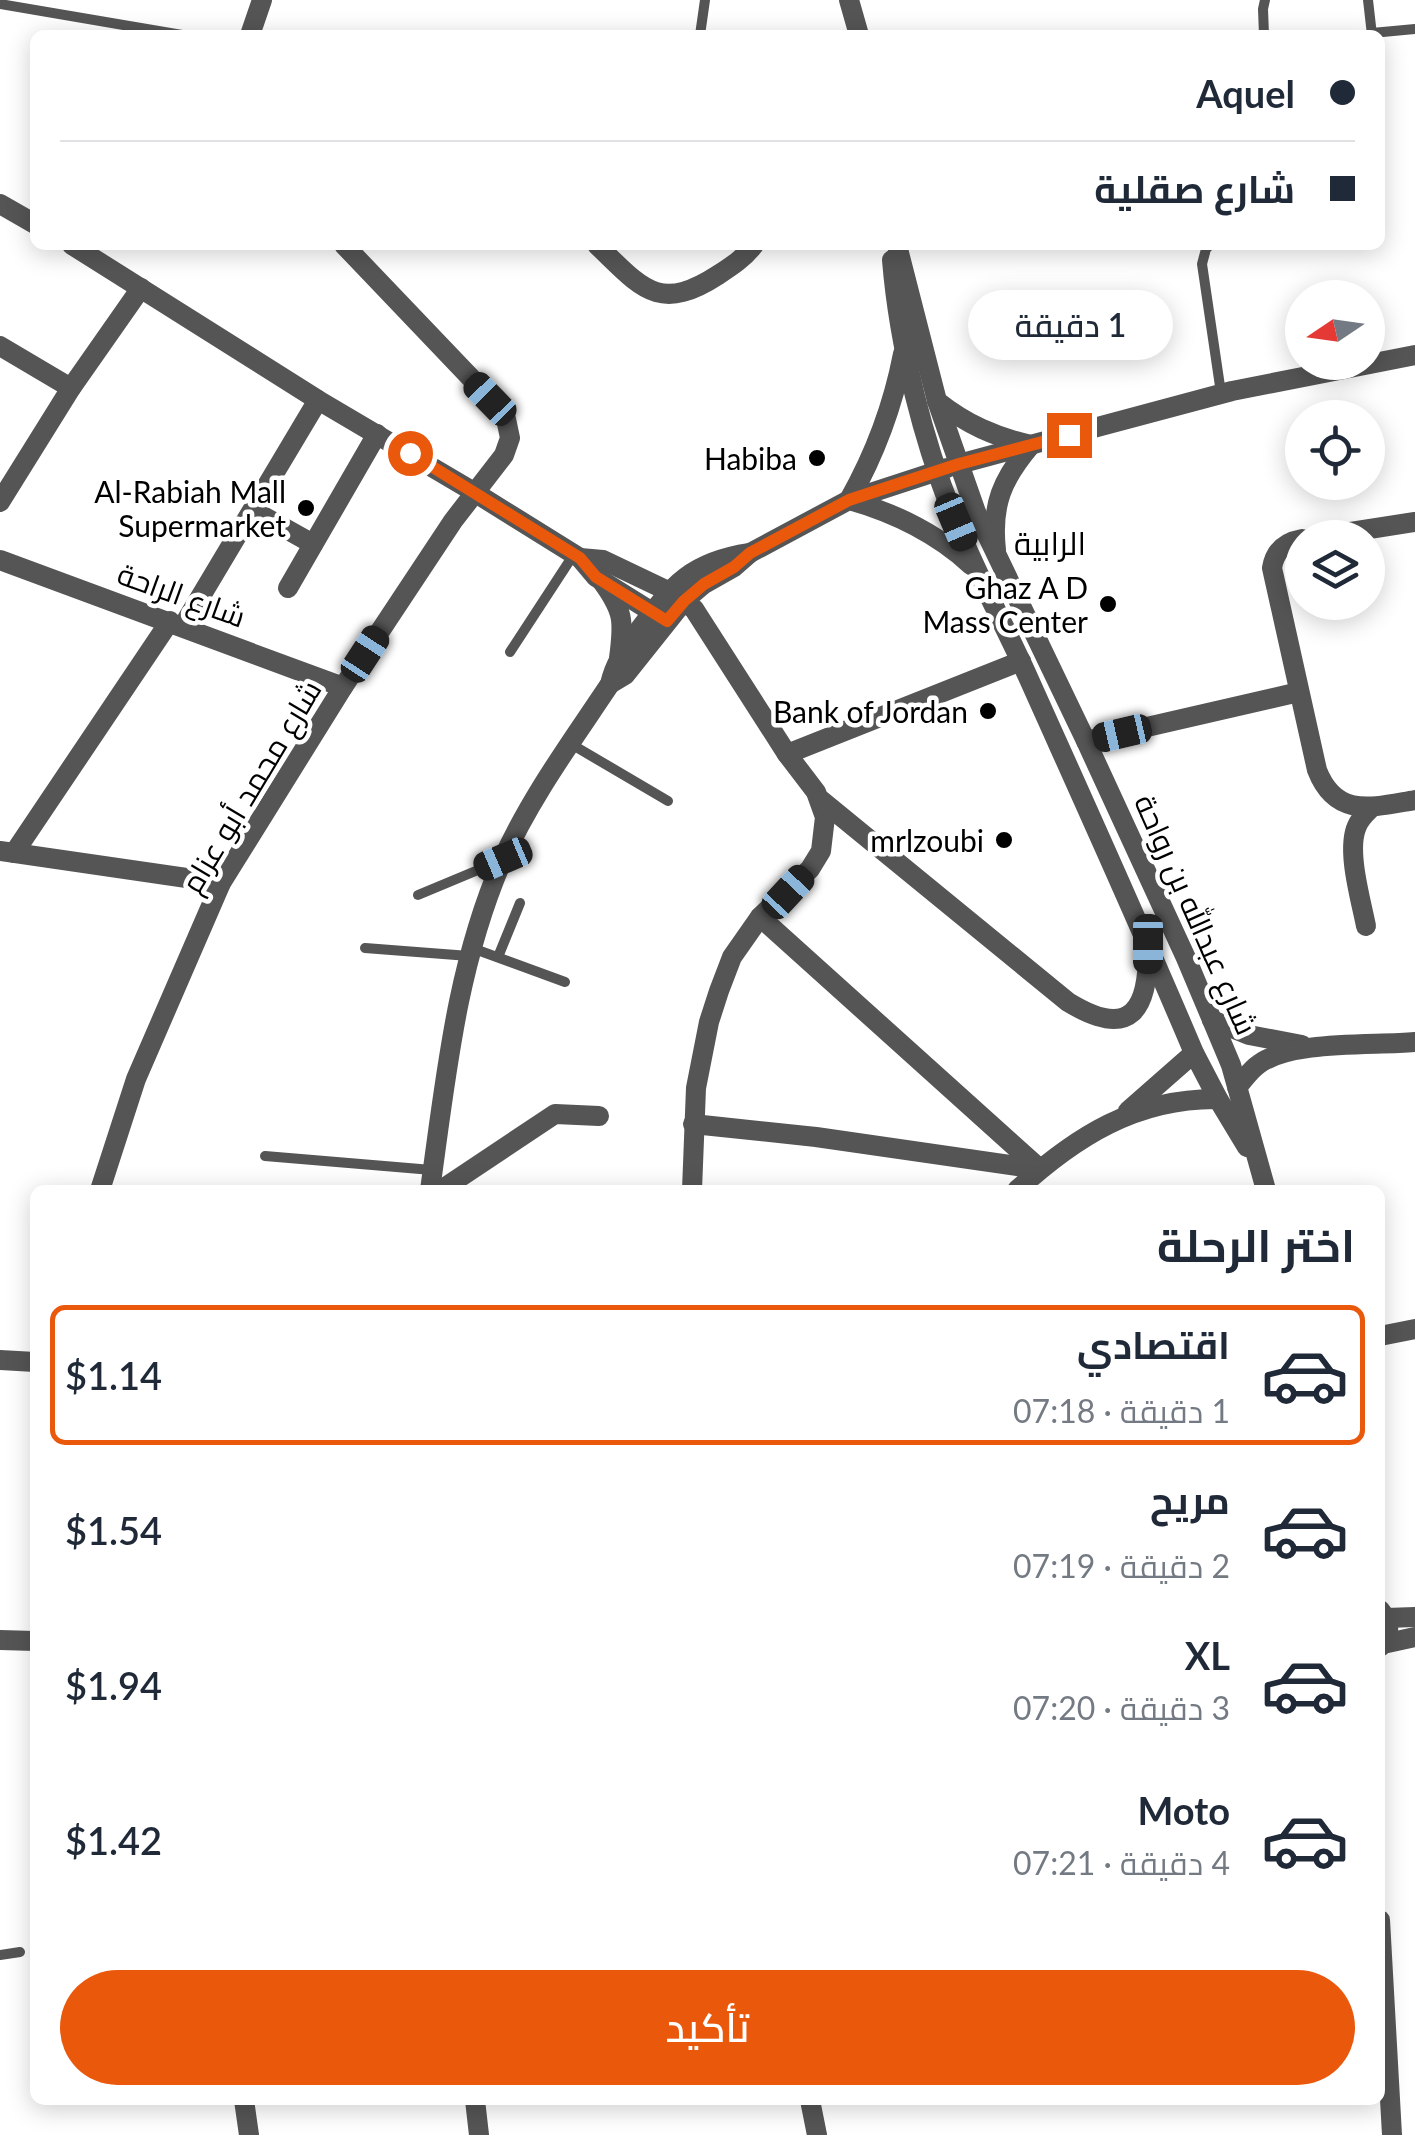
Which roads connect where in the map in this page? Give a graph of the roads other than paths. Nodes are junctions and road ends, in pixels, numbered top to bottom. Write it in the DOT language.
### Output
graph roads {
  1 [pos="262,0"];
  2 [pos="705,0"];
  3 [pos="849,0"];
  4 [pos="1265,0"];
  5 [pos="1368,0"];
  6 [pos="0,4"];
  7 [pos="1415,28"];
  8 [pos="153,30"];
  9 [pos="252,30"];
  10 [pos="701,30"];
  11 [pos="858,30"];
  12 [pos="1264,30"];
  13 [pos="1372,30"];
  14 [pos="1385,32"];
  15 [pos="0,204"];
  16 [pos="30,221"];
  17 [pos="81,250"];
  18 [pos="115,250"];
  19 [pos="349,250"];
  20 [pos="602,250"];
  21 [pos="750,250"];
  22 [pos="895,250"];
  23 [pos="896,250"];
  24 [pos="1206,250"];
  25 [pos="106,264"];
  26 [pos="141,288"];
  27 [pos="0,346"];
  28 [pos="905,347"];
  29 [pos="1415,355"];
  30 [pos="71,388"];
  31 [pos="1221,394"];
  32 [pos="318,400"];
  33 [pos="938,400"];
  34 [pos="377,434"];
  35 [pos="1031,445"];
  36 [pos="959,464"];
  37 [pos="937,471"];
  38 [pos="474,492"];
  39 [pos="849,500"];
  40 [pos="0,502"];
  41 [pos="254,511"];
  42 [pos="1415,522"];
  43 [pos="1385,527"];
  44 [pos="314,544"];
  45 [pos="1285,545"];
  46 [pos="577,556"];
  47 [pos="997,557"];
  48 [pos="0,560"];
  49 [pos="978,571"];
  50 [pos="602,580"];
  51 [pos="288,588"];
  52 [pos="676,596"];
  53 [pos="660,617"];
  54 [pos="177,624"];
  55 [pos="510,652"];
  56 [pos="619,658"];
  57 [pos="1020,661"];
  58 [pos="610,684"];
  59 [pos="343,687"];
  60 [pos="1299,692"];
  61 [pos="1086,742"];
  62 [pos="571,744"];
  63 [pos="787,754"];
  64 [pos="820,799"];
  65 [pos="1415,800"];
  66 [pos="668,801"];
  67 [pos="1372,807"];
  68 [pos="7,852"];
  69 [pos="503,859"];
  70 [pos="222,883"];
  71 [pos="418,896"];
  72 [pos="520,903"];
  73 [pos="760,917"];
  74 [pos="1366,926"];
  75 [pos="1148,944"];
  76 [pos="365,948"];
  77 [pos="470,952"];
  78 [pos="498,957"];
  79 [pos="564,982"];
  80 [pos="1212,1020"];
  81 [pos="1415,1042"];
  82 [pos="1314,1048"];
  83 [pos="1194,1053"];
  84 [pos="1237,1088"];
  85 [pos="1218,1100"];
  86 [pos="599,1116"];
  87 [pos="1122,1116"];
  88 [pos="693,1124"];
  89 [pos="265,1156"];
  90 [pos="1259,1166"];
  91 [pos="1040,1169"];
  92 [pos="431,1180"];
  93 [pos="102,1185"];
  94 [pos="449,1185"];
  95 [pos="692,1185"];
  96 [pos="1022,1185"];
  97 [pos="1265,1185"];
  98 [pos="1415,1329"];
  99 [pos="1385,1335"];
  100 [pos="0,1360"];
  101 [pos="30,1362"];
  102 [pos="1385,1614"];
  103 [pos="1415,1617"];
  104 [pos="1415,1637"];
  105 [pos="0,1640"];
  106 [pos="30,1641"];
  107 [pos="1385,1644"];
  108 [pos="20,1952"];
  109 [pos="0,1954"];
  110 [pos="1385,2021"];
  111 [pos="245,2105"];
  112 [pos="476,2105"];
  113 [pos="811,2105"];
  114 [pos="249,2135"];
  115 [pos="479,2135"];
  116 [pos="816,2135"];
  117 [pos="1392,2135"];
  1 -- 9 [label="street"];
  2 -- 10 [label="lane"];
  3 -- 11 [label="street"];
  4 -- 12 [label="lane"];
  5 -- 13 [label="lane"];
  6 -- 8 [label="lane"];
  7 -- 14 [label="lane"];
  15 -- 16 [label="street"];
  17 -- 25 [label="street"];
  18 -- 25 [label="street"];
  19 -- 38 [label="street, شارع محمد أبو عزام"];
  20 -- 21 [label="street"];
  22 -- 28 [label="street, شارع عبدالله بن رواحة"];
  23 -- 33 [label="street, شارع عبدالله بن رواحة"];
  24 -- 31 [label="lane"];
  25 -- 26 [label="street"];
  26 -- 30 [label="street"];
  26 -- 32 [label="street"];
  27 -- 30 [label="street"];
  28 -- 37 [label="street, شارع عبدالله بن رواحة"];
  28 -- 39 [label="street"];
  29 -- 31 [label="street"];
  30 -- 40 [label="street"];
  31 -- 35 [label="street"];
  32 -- 34 [label="street"];
  32 -- 41 [label="street"];
  33 -- 35 [label="street"];
  33 -- 36 [label="street, شارع عبدالله بن رواحة"];
  34 -- 38 [label="street"];
  34 -- 44 [label="street"];
  35 -- 36 [label="street"];
  35 -- 47 [label="street"];
  36 -- 37 [label="street"];
  36 -- 47 [label="street, شارع عبدالله بن رواحة"];
  37 -- 39 [label="street"];
  37 -- 49 [label="street, شارع عبدالله بن رواحة"];
  38 -- 46 [label="street"];
  38 -- 59 [label="street, شارع محمد أبو عزام"];
  39 -- 49 [label="street"];
  39 -- 52 [label="street"];
  41 -- 44 [label="street"];
  41 -- 54 [label="street"];
  42 -- 43 [label="street"];
  44 -- 51 [label="street"];
  45 -- 60 [label="street"];
  46 -- 50 [label="street"];
  46 -- 52 [label="street"];
  46 -- 55 [label="lane"];
  47 -- 61 [label="street, شارع عبدالله بن رواحة"];
  48 -- 54 [label="street, شارع الراحة"];
  49 -- 57 [label="street, شارع عبدالله بن رواحة"];
  50 -- 53 [label="street"];
  50 -- 56 [label="street"];
  52 -- 53 [label="street"];
  52 -- 63 [label="street"];
  53 -- 56 [label="street"];
  53 -- 58 [label="street"];
  54 -- 59 [label="street, شارع الراحة"];
  54 -- 68 [label="street"];
  56 -- 58 [label="street"];
  57 -- 63 [label="street"];
  57 -- 75 [label="street, شارع عبدالله بن رواحة"];
  58 -- 62 [label="street"];
  59 -- 70 [label="street, شارع محمد أبو عزام"];
  60 -- 61 [label="street"];
  60 -- 67 [label="street"];
  61 -- 80 [label="street, شارع عبدالله بن رواحة"];
  62 -- 66 [label="lane"];
  62 -- 69 [label="street"];
  63 -- 64 [label="street"];
  64 -- 73 [label="street"];
  64 -- 75 [label="street"];
  65 -- 67 [label="street"];
  67 -- 74 [label="street"];
  68 -- 70 [label="street"];
  69 -- 71 [label="lane"];
  69 -- 77 [label="street"];
  70 -- 93 [label="street, شارع محمد أبو عزام"];
  72 -- 78 [label="lane"];
  73 -- 88 [label="street"];
  73 -- 91 [label="street"];
  75 -- 83 [label="street, شارع عبدالله بن رواحة"];
  76 -- 77 [label="lane"];
  77 -- 78 [label="lane"];
  77 -- 92 [label="street"];
  78 -- 79 [label="lane"];
  80 -- 82 [label="street"];
  80 -- 84 [label="street, شارع عبدالله بن رواحة"];
  81 -- 82 [label="street"];
  82 -- 84 [label="street"];
  83 -- 85 [label="street, شارع عبدالله بن رواحة"];
  83 -- 87 [label="street"];
  84 -- 90 [label="street, شارع عبدالله بن رواحة"];
  85 -- 87 [label="street"];
  85 -- 90 [label="street, شارع عبدالله بن رواحة"];
  86 -- 94 [label="street"];
  87 -- 91 [label="street"];
  88 -- 91 [label="street"];
  88 -- 95 [label="street"];
  89 -- 92 [label="lane"];
  90 -- 97 [label="street, شارع عبدالله بن رواحة"];
  91 -- 96 [label="street"];
  98 -- 99 [label="street"];
  100 -- 101 [label="street"];
  102 -- 103 [label="street"];
  104 -- 107 [label="street"];
  105 -- 106 [label="street"];
  108 -- 109 [label="lane"];
  110 -- 117 [label="street"];
  111 -- 114 [label="street"];
  112 -- 115 [label="street"];
  113 -- 116 [label="street"];
}
